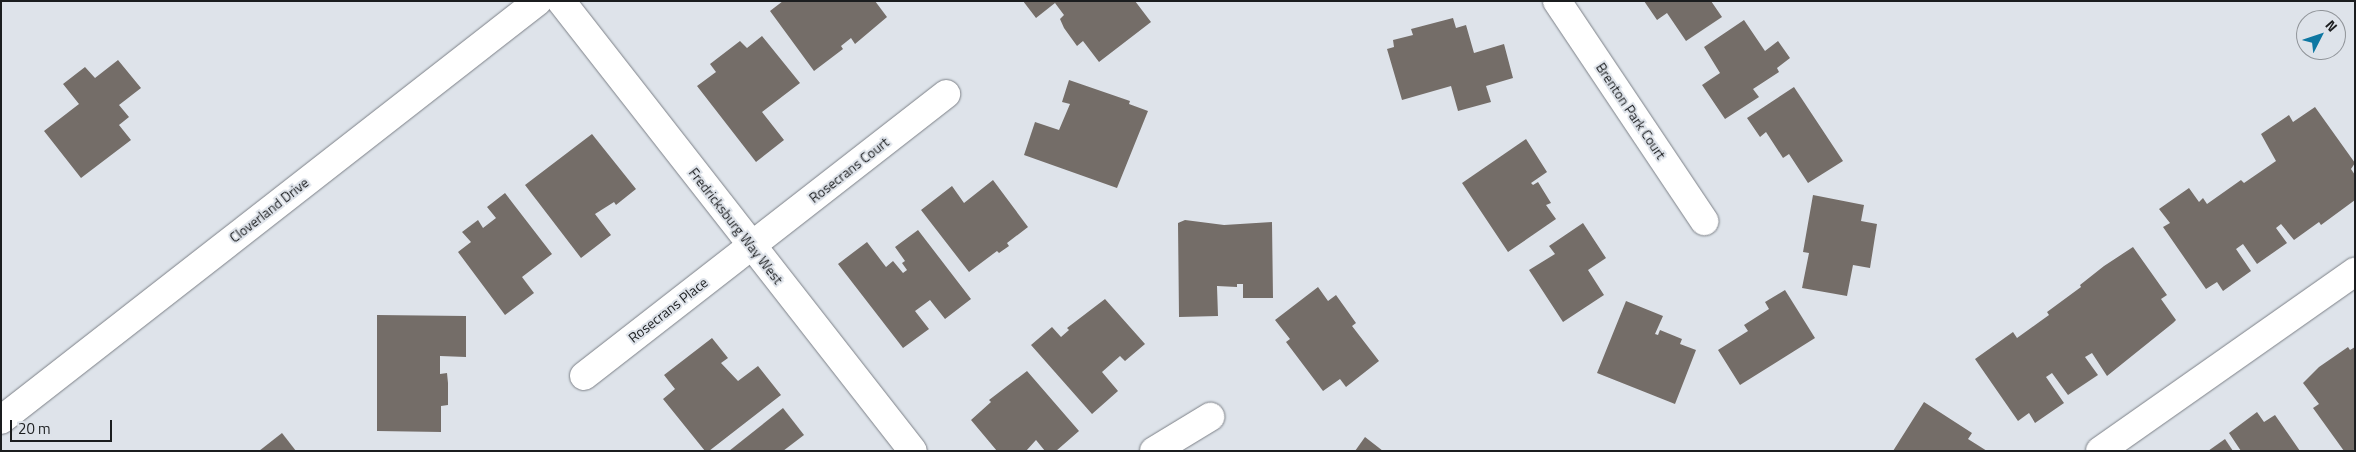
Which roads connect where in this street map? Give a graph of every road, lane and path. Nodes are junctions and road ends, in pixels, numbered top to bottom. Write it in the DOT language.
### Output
graph roads {
  1 [pos="538,1"];
  2 [pos="560,1"];
  3 [pos="1557,1"];
  4 [pos="946,94"];
  5 [pos="1704,221"];
  6 [pos="752,245"];
  7 [pos="2355,272"];
  8 [pos="584,376"];
  9 [pos="1210,417"];
  10 [pos="1,420"];
  11 [pos="913,451"];
  12 [pos="1154,451"];
  13 [pos="2100,451"];
  1 -- 10 [label="street, Cloverland Drive"];
  2 -- 6 [label="street, Fredricksburg Way West"];
  3 -- 5 [label="street, Brenton Park Court"];
  4 -- 6 [label="street, Rosecrans Court"];
  6 -- 8 [label="street, Rosecrans Place"];
  6 -- 11 [label="street, Fredricksburg Way West"];
  7 -- 13 [label="street"];
  9 -- 12 [label="street"];
}
